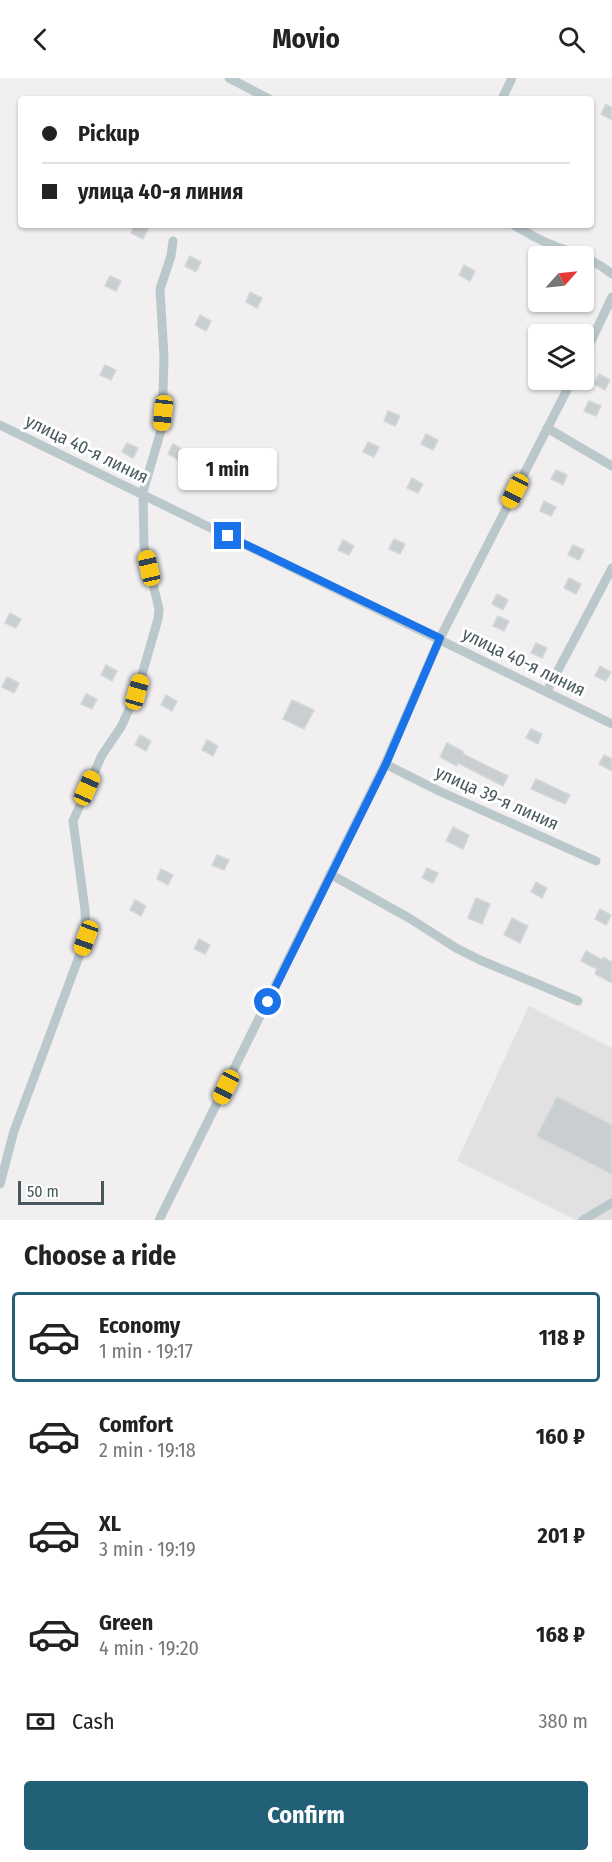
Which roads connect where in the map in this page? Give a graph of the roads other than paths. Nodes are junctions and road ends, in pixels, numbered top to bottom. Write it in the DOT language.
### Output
graph roads {
  1 [pos="229,78"];
  2 [pos="512,78"];
  3 [pos="263,96"];
  4 [pos="503,96"];
  5 [pos="519,228"];
  6 [pos="172,241"];
  7 [pos="612,274"];
  8 [pos="612,297"];
  9 [pos="594,335"];
  10 [pos="567,390"];
  11 [pos="0,425"];
  12 [pos="547,428"];
  13 [pos="612,466"];
  14 [pos="143,495"];
  15 [pos="611,575"];
  16 [pos="440,638"];
  17 [pos="547,691"];
  18 [pos="612,724"];
  19 [pos="386,764"];
  20 [pos="596,861"];
  21 [pos="330,873"];
  22 [pos="578,1001"];
  23 [pos="0,1184"];
  24 [pos="612,1203"];
  25 [pos="159,1220"];
  26 [pos="583,1220"];
  1 -- 3 [label="street"];
  2 -- 4 [label="street"];
  5 -- 7 [label="street"];
  6 -- 14 [label="street"];
  8 -- 9 [label="street"];
  10 -- 12 [label="street"];
  11 -- 14 [label="street, улица 40-я линия"];
  12 -- 13 [label="street"];
  12 -- 16 [label="street"];
  14 -- 16 [label="street, улица 40-я линия"];
  14 -- 23 [label="street"];
  15 -- 17 [label="street"];
  16 -- 17 [label="street, улица 40-я линия"];
  16 -- 19 [label="street"];
  17 -- 18 [label="street, улица 40-я линия"];
  19 -- 20 [label="street, улица 39-я линия"];
  19 -- 21 [label="street"];
  21 -- 22 [label="street"];
  21 -- 25 [label="street"];
  24 -- 26 [label="street"];
}
